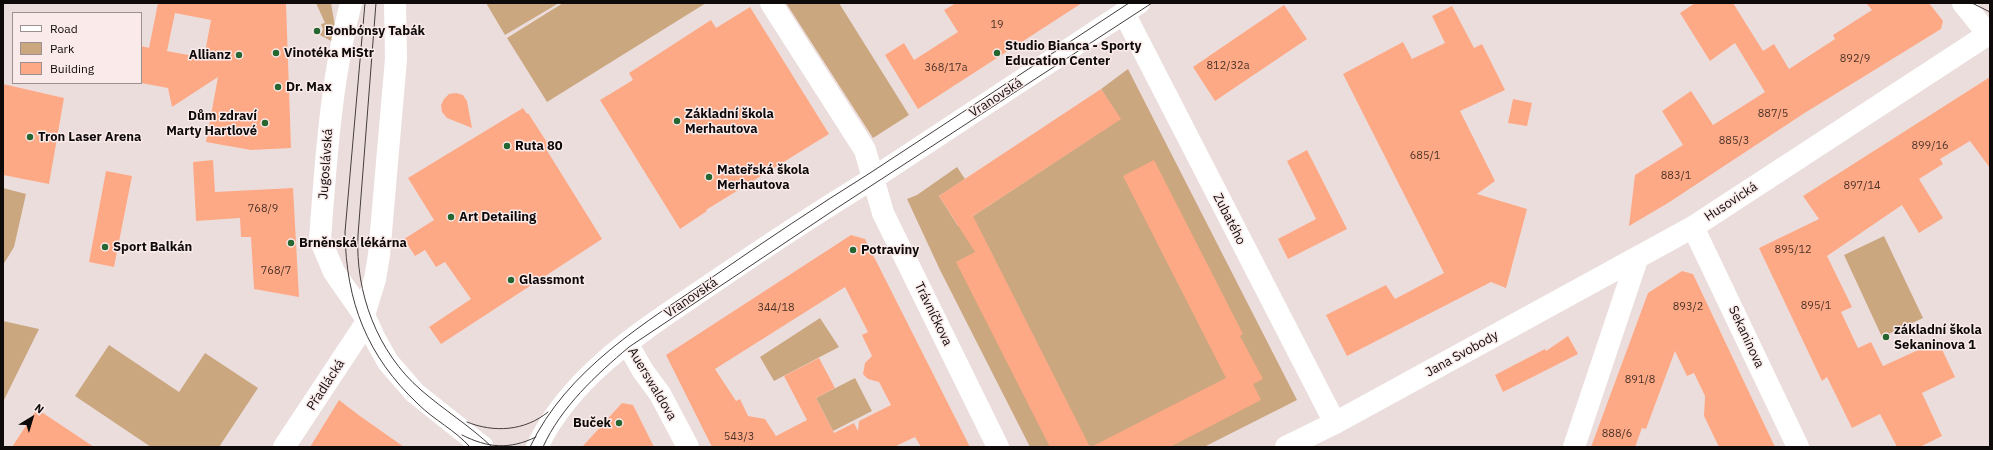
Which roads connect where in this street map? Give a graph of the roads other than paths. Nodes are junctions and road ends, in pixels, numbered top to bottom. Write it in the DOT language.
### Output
graph roads {
  1 [pos="350,3"];
  2 [pos="395,3"];
  3 [pos="771,3"];
  4 [pos="1963,3"];
  5 [pos="1132,8"];
  6 [pos="1989,34"];
  7 [pos="872,179"];
  8 [pos="1693,227"];
  9 [pos="1637,259"];
  10 [pos="365,319"];
  11 [pos="627,343"];
  12 [pos="1335,423"];
  13 [pos="284,447"];
  14 [pos="483,447"];
  15 [pos="537,447"];
  16 [pos="688,447"];
  17 [pos="998,447"];
  18 [pos="1286,447"];
  19 [pos="1574,447"];
  20 [pos="1798,447"];
  1 -- 10 [label="street, Jugoslávská"];
  2 -- 10 [label="street"];
  3 -- 7 [label="street"];
  4 -- 6 [label="street"];
  5 -- 7 [label="street, Vranovská"];
  5 -- 12 [label="street, Zubatého"];
  6 -- 8 [label="street, Husovická"];
  7 -- 11 [label="street, Vranovská"];
  7 -- 17 [label="street, Trávníčkova"];
  8 -- 9 [label="street, Husovická"];
  8 -- 20 [label="street, Sekaninova"];
  9 -- 12 [label="street, Jana Svobody"];
  9 -- 19 [label="street"];
  10 -- 13 [label="street, Přadlácká"];
  10 -- 14 [label="street, Jugoslávská"];
  11 -- 15 [label="street, Vranovská"];
  11 -- 16 [label="street, Auerswaldova"];
  12 -- 18 [label="street, Jana Svobody"];
}
